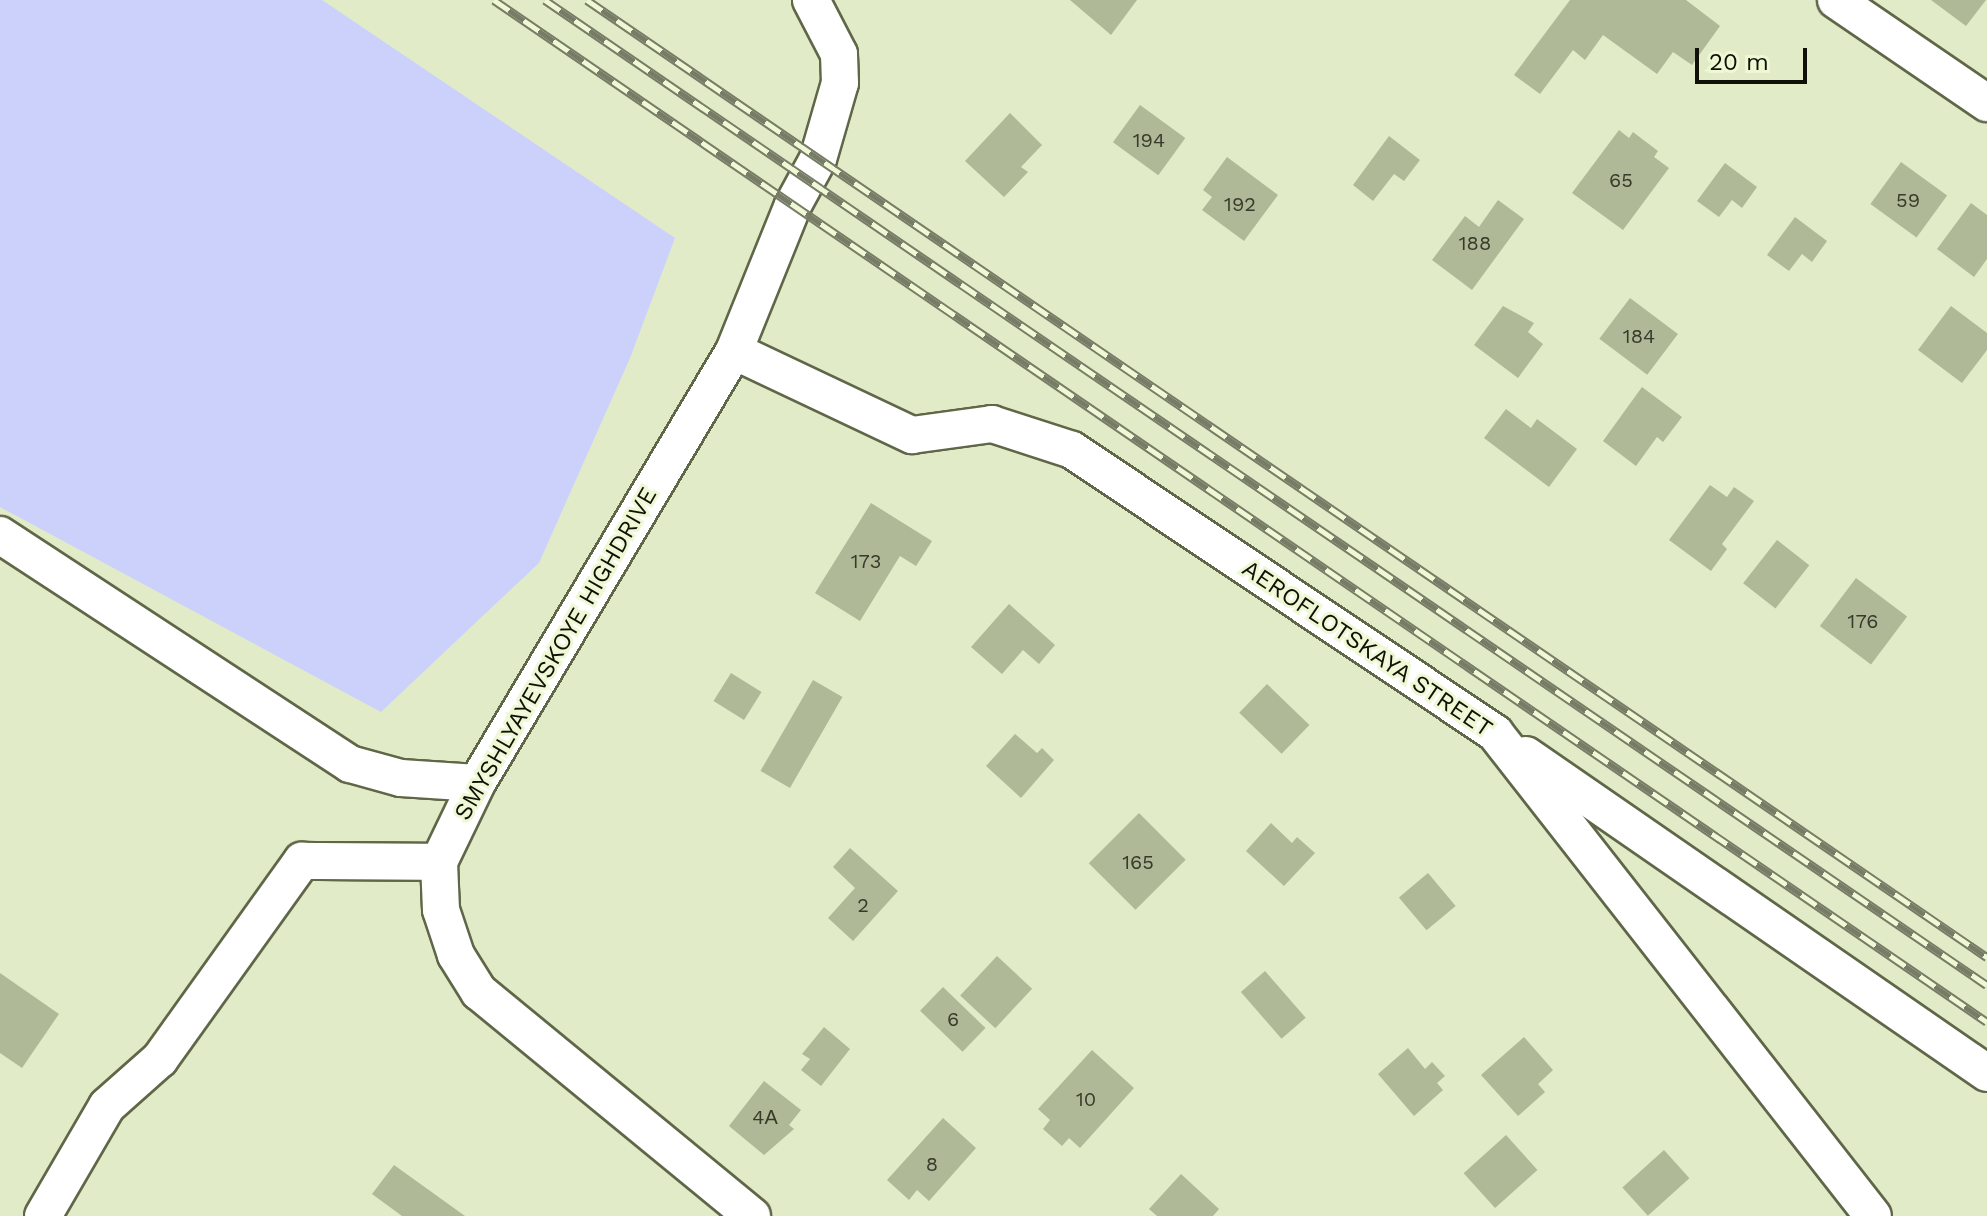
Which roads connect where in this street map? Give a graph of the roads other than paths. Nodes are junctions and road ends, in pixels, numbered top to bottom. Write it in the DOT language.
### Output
graph roads {
  1 [pos="811,0"];
  2 [pos="1836,0"];
  3 [pos="1987,103"];
  4 [pos="734,351"];
  5 [pos="0,535"];
  6 [pos="1495,733"];
  7 [pos="477,783"];
  8 [pos="439,862"];
  9 [pos="1987,1073"];
  10 [pos="43,1216"];
  11 [pos="752,1216"];
  12 [pos="1873,1216"];
  1 -- 4 [label="street, SMYSHLYAYEVSKOYE HIGHDRIVE"];
  2 -- 3 [label="street"];
  4 -- 6 [label="street, AEROFLOTSKAYA STREET"];
  4 -- 7 [label="street, SMYSHLYAYEVSKOYE HIGHDRIVE"];
  5 -- 7 [label="street"];
  6 -- 9 [label="street"];
  6 -- 12 [label="street, AEROFLOTSKAYA STREET"];
  7 -- 8 [label="street, SMYSHLYAYEVSKOYE HIGHDRIVE"];
  8 -- 10 [label="street"];
  8 -- 11 [label="street, SMYSHLYAYEVSKOYE HIGHDRIVE"];
}
